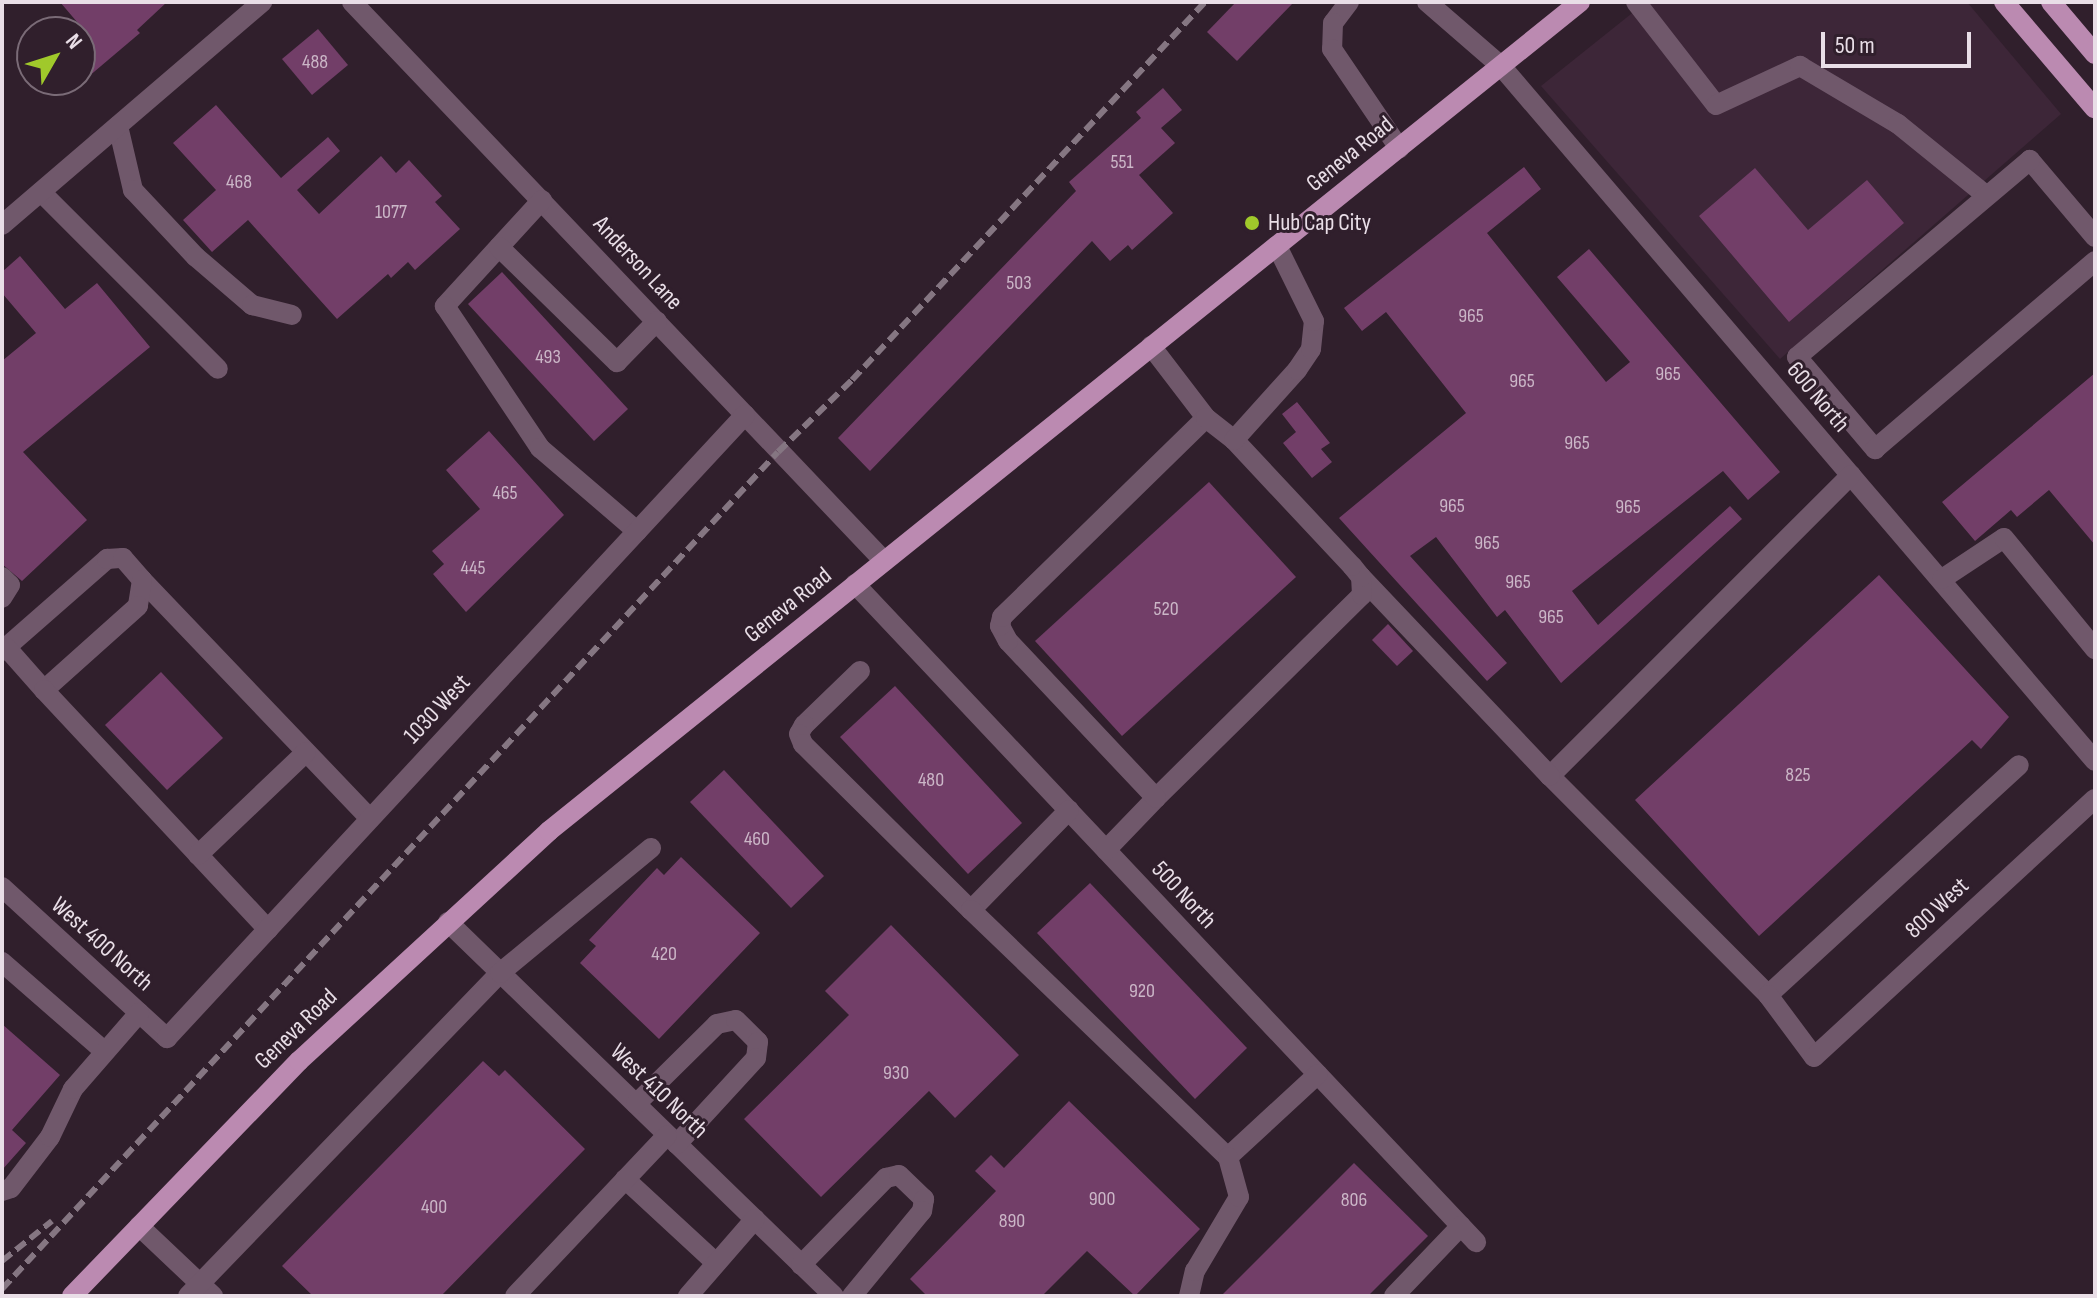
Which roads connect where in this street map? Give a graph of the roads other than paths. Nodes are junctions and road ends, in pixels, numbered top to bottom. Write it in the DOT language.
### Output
graph roads {
  1 [pos="262,2"];
  2 [pos="352,2"];
  3 [pos="1349,2"];
  4 [pos="1427,2"];
  5 [pos="1580,2"];
  6 [pos="1636,2"];
  7 [pos="2004,2"];
  8 [pos="2051,2"];
  9 [pos="2095,54"];
  10 [pos="1501,66"];
  11 [pos="2095,109"];
  12 [pos="118,126"];
  13 [pos="1399,148"];
  14 [pos="41,192"];
  15 [pos="1987,196"];
  16 [pos="542,200"];
  17 [pos="2,225"];
  18 [pos="2095,237"];
  19 [pos="1277,246"];
  20 [pos="499,247"];
  21 [pos="2095,261"];
  22 [pos="292,315"];
  23 [pos="657,321"];
  24 [pos="1151,346"];
  25 [pos="218,369"];
  26 [pos="745,415"];
  27 [pos="1206,418"];
  28 [pos="1234,440"];
  29 [pos="1851,475"];
  30 [pos="637,531"];
  31 [pos="884,561"];
  32 [pos="2,577"];
  33 [pos="1361,577"];
  34 [pos="1942,579"];
  35 [pos="142,580"];
  36 [pos="855,584"];
  37 [pos="2,598"];
  38 [pos="2095,649"];
  39 [pos="4,650"];
  40 [pos="860,671"];
  41 [pos="44,690"];
  42 [pos="306,752"];
  43 [pos="2095,761"];
  44 [pos="2019,765"];
  45 [pos="1550,776"];
  46 [pos="1156,798"];
  47 [pos="2095,799"];
  48 [pos="1069,810"];
  49 [pos="370,819"];
  50 [pos="651,848"];
  51 [pos="1106,850"];
  52 [pos="198,855"];
  53 [pos="2,887"];
  54 [pos="971,910"];
  55 [pos="448,922"];
  56 [pos="268,929"];
  57 [pos="2,962"];
  58 [pos="500,973"];
  59 [pos="1768,995"];
  60 [pos="139,1013"];
  61 [pos="167,1038"];
  62 [pos="104,1051"];
  63 [pos="1318,1074"];
  64 [pos="636,1104"];
  65 [pos="672,1139"];
  66 [pos="1228,1157"];
  67 [pos="625,1179"];
  68 [pos="2,1191"];
  69 [pos="755,1219"];
  70 [pos="139,1226"];
  71 [pos="1461,1226"];
  72 [pos="1476,1242"];
  73 [pos="716,1263"];
  74 [pos="801,1265"];
  75 [pos="200,1292"];
  76 [pos="72,1296"];
  77 [pos="515,1296"];
  78 [pos="688,1296"];
  79 [pos="834,1296"];
  80 [pos="852,1296"];
  81 [pos="1189,1296"];
  82 [pos="1394,1296"];
  1 -- 12 [label="street"];
  2 -- 16 [label="street, Anderson Lane"];
  3 -- 13 [label="street"];
  4 -- 10 [label="street, 600 North"];
  5 -- 10 [label="main road, Geneva Road"];
  6 -- 15 [label="street"];
  7 -- 11 [label="main road"];
  8 -- 9 [label="main road"];
  10 -- 13 [label="main road, Geneva Road"];
  10 -- 29 [label="street, 600 North"];
  12 -- 14 [label="street"];
  12 -- 22 [label="street"];
  13 -- 19 [label="main road, Geneva Road"];
  14 -- 17 [label="street"];
  14 -- 25 [label="street"];
  15 -- 18 [label="street"];
  15 -- 21 [label="street"];
  16 -- 20 [label="street"];
  16 -- 23 [label="street, Anderson Lane"];
  19 -- 24 [label="main road, Geneva Road"];
  19 -- 28 [label="street"];
  20 -- 23 [label="street"];
  20 -- 30 [label="street"];
  23 -- 26 [label="street, Anderson Lane"];
  24 -- 27 [label="street"];
  24 -- 31 [label="main road, Geneva Road"];
  26 -- 30 [label="street, 1030 West"];
  26 -- 31 [label="street, Anderson Lane"];
  27 -- 28 [label="street"];
  27 -- 46 [label="street"];
  28 -- 33 [label="street"];
  29 -- 34 [label="street, 600 North"];
  29 -- 45 [label="street"];
  30 -- 49 [label="street, 1030 West"];
  31 -- 36 [label="main road, Geneva Road"];
  32 -- 37 [label="street"];
  33 -- 45 [label="street"];
  33 -- 46 [label="street"];
  34 -- 38 [label="street"];
  34 -- 43 [label="street, 600 North"];
  35 -- 39 [label="street"];
  35 -- 41 [label="street"];
  35 -- 42 [label="street"];
  36 -- 48 [label="street, 500 North"];
  36 -- 55 [label="main road, Geneva Road"];
  39 -- 41 [label="street"];
  40 -- 54 [label="street"];
  41 -- 52 [label="street"];
  42 -- 49 [label="street"];
  42 -- 52 [label="street"];
  44 -- 59 [label="street"];
  45 -- 59 [label="street"];
  46 -- 51 [label="street"];
  47 -- 59 [label="street, 800 West"];
  48 -- 51 [label="street, 500 North"];
  48 -- 54 [label="street"];
  49 -- 56 [label="street, 1030 West"];
  50 -- 58 [label="street"];
  51 -- 63 [label="street, 500 North"];
  52 -- 56 [label="street"];
  53 -- 60 [label="street, West 400 North"];
  54 -- 66 [label="street"];
  55 -- 58 [label="street, West 410 North"];
  55 -- 70 [label="main road, Geneva Road"];
  56 -- 61 [label="street, 1030 West"];
  57 -- 62 [label="street"];
  58 -- 64 [label="street, West 410 North"];
  58 -- 75 [label="street"];
  60 -- 61 [label="street, West 400 North"];
  60 -- 62 [label="street"];
  62 -- 68 [label="street"];
  63 -- 66 [label="street"];
  63 -- 71 [label="street, 500 North"];
  64 -- 65 [label="street, West 410 North"];
  64 -- 65 [label="street"];
  65 -- 67 [label="street"];
  65 -- 69 [label="street, West 410 North"];
  66 -- 81 [label="street"];
  67 -- 73 [label="street"];
  67 -- 77 [label="street"];
  69 -- 73 [label="street"];
  69 -- 74 [label="street, West 410 North"];
  70 -- 75 [label="street"];
  70 -- 76 [label="main road, Geneva Road"];
  71 -- 72 [label="street, 500 North"];
  71 -- 82 [label="street"];
  73 -- 78 [label="street"];
  74 -- 79 [label="street, West 410 North"];
  74 -- 80 [label="street"];
}
